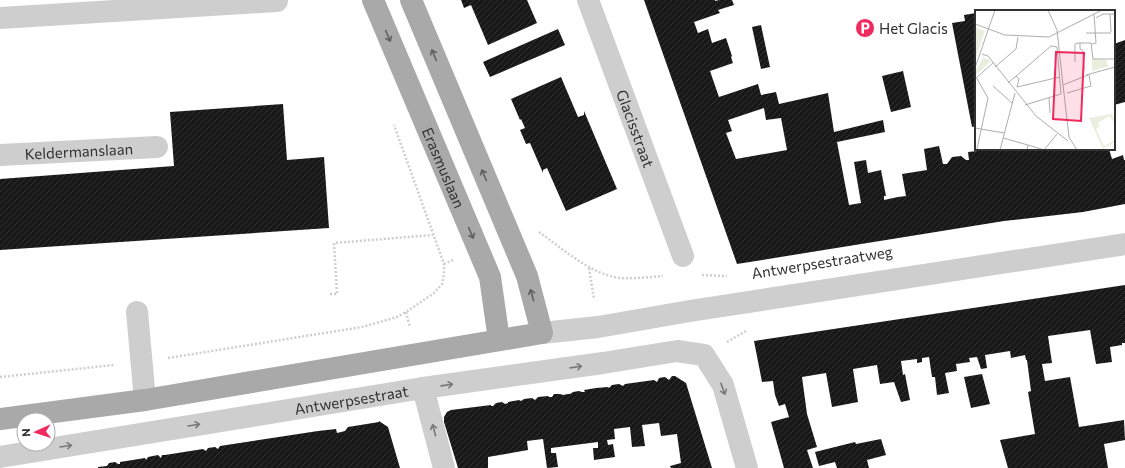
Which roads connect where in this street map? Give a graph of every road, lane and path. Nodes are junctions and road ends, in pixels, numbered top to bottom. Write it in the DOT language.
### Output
graph roads {
  1 [pos="373,0"];
  2 [pos="411,0"];
  3 [pos="588,0"];
  4 [pos="277,1"];
  5 [pos="0,18"];
  6 [pos="394,125"];
  7 [pos="157,147"];
  8 [pos="0,155"];
  9 [pos="538,231"];
  10 [pos="433,235"];
  11 [pos="1125,244"];
  12 [pos="683,256"];
  13 [pos="670,275"];
  14 [pos="699,275"];
  15 [pos="733,275"];
  16 [pos="330,294"];
  17 [pos="137,312"];
  18 [pos="542,333"];
  19 [pos="499,340"];
  20 [pos="141,362"];
  21 [pos="0,377"];
  22 [pos="423,388"];
  23 [pos="145,400"];
  24 [pos="0,419"];
  25 [pos="0,457"];
  26 [pos="444,468"];
  27 [pos="747,468"];
  1 -- 19 [label="main road, Erasmuslaan, one-way"];
  18 -- 2 [label="main road, one-way"];
  3 -- 12 [label="street, Glacisstraat"];
  4 -- 5 [label="street"];
  6 -- 10 [label="path, Erasmuslaan"];
  7 -- 8 [label="street, Keldermanslaan"];
  9 -- 13 [label="path"];
  10 -- 16 [label="path"];
  10 -- 20 [label="path, Erasmuslaan"];
  11 -- 18 [label="street, Antwerpsestraatweg"];
  14 -- 15 [label="path, Antwerpsestraatweg"];
  17 -- 20 [label="street"];
  18 -- 19 [label="main road"];
  19 -- 23 [label="main road"];
  20 -- 21 [label="path"];
  20 -- 23 [label="street"];
  25 -- 22 [label="street, Antwerpsestraat, one-way"];
  26 -- 22 [label="street, one-way"];
  22 -- 27 [label="street, Antwerpsestraat, one-way"];
  23 -- 24 [label="main road"];
}
